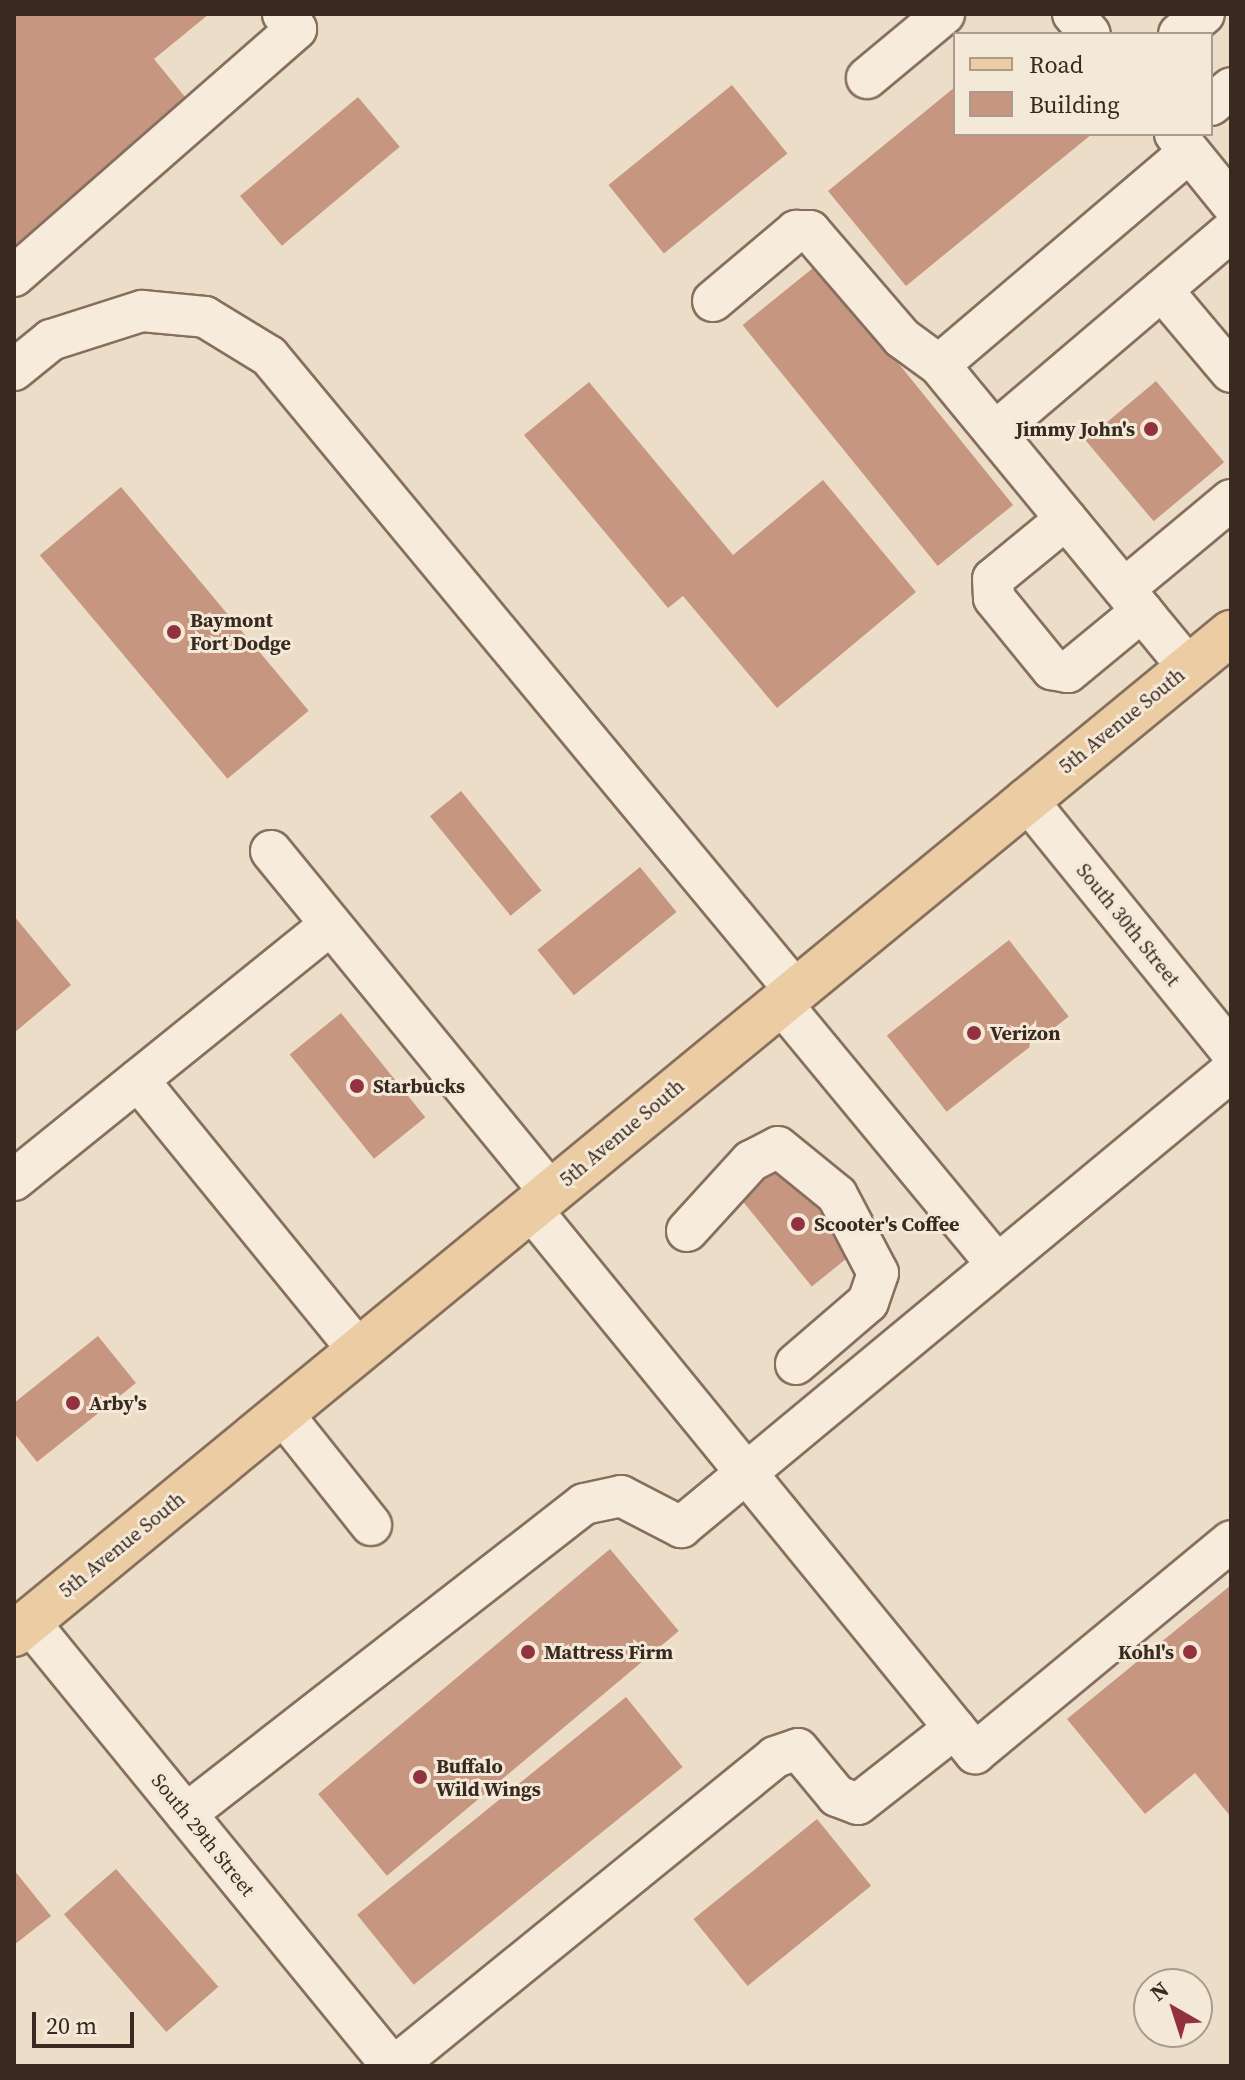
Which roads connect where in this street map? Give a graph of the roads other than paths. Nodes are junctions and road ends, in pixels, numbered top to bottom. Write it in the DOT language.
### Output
graph roads {
  1 [pos="283,14"];
  2 [pos="944,14"];
  3 [pos="1073,14"];
  4 [pos="1204,14"];
  5 [pos="1088,32"];
  6 [pos="1182,32"];
  7 [pos="867,78"];
  8 [pos="1231,88"];
  9 [pos="1213,103"];
  10 [pos="1179,139"];
  11 [pos="1231,203"];
  12 [pos="1231,231"];
  13 [pos="14,276"];
  14 [pos="1162,290"];
  15 [pos="713,301"];
  16 [pos="939,365"];
  17 [pos="14,370"];
  18 [pos="1231,372"];
  19 [pos="995,432"];
  20 [pos="1231,500"];
  21 [pos="1066,519"];
  22 [pos="1133,600"];
  23 [pos="1231,633"];
  24 [pos="1188,667"];
  25 [pos="1026,799"];
  26 [pos="271,851"];
  27 [pos="331,924"];
  28 [pos="788,996"];
  29 [pos="1231,1051"];
  30 [pos="1231,1071"];
  31 [pos="138,1080"];
  32 [pos="14,1180"];
  33 [pos="540,1200"];
  34 [pos="687,1231"];
  35 [pos="997,1264"];
  36 [pos="358,1350"];
  37 [pos="796,1364"];
  38 [pos="282,1413"];
  39 [pos="745,1472"];
  40 [pos="371,1525"];
  41 [pos="1231,1541"];
  42 [pos="19,1620"];
  43 [pos="955,1728"];
  44 [pos="186,1814"];
  45 [pos="394,2066"];
  1 -- 13 [label="street"];
  2 -- 7 [label="street"];
  3 -- 5 [label="street"];
  4 -- 6 [label="street"];
  8 -- 9 [label="street"];
  10 -- 11 [label="street"];
  10 -- 16 [label="street"];
  12 -- 14 [label="street"];
  14 -- 18 [label="street"];
  14 -- 19 [label="street"];
  15 -- 16 [label="street"];
  16 -- 19 [label="street"];
  17 -- 28 [label="street"];
  19 -- 21 [label="street"];
  20 -- 22 [label="street"];
  21 -- 22 [label="street"];
  21 -- 22 [label="street"];
  22 -- 24 [label="street"];
  23 -- 24 [label="main road, 5th Avenue South"];
  24 -- 25 [label="main road, 5th Avenue South"];
  25 -- 28 [label="main road, 5th Avenue South"];
  25 -- 29 [label="street, South 30th Street"];
  26 -- 27 [label="street"];
  27 -- 31 [label="street"];
  27 -- 33 [label="street"];
  28 -- 33 [label="main road, 5th Avenue South"];
  28 -- 35 [label="street"];
  30 -- 35 [label="street"];
  31 -- 32 [label="street"];
  31 -- 36 [label="street"];
  33 -- 36 [label="main road, 5th Avenue South"];
  33 -- 39 [label="street"];
  34 -- 37 [label="street"];
  35 -- 39 [label="street"];
  36 -- 38 [label="main road, 5th Avenue South"];
  38 -- 40 [label="street"];
  38 -- 42 [label="main road, 5th Avenue South"];
  39 -- 43 [label="street"];
  39 -- 44 [label="street"];
  41 -- 43 [label="street"];
  42 -- 44 [label="street, South 29th Street"];
  43 -- 45 [label="street"];
  44 -- 45 [label="street, South 29th Street"];
}
